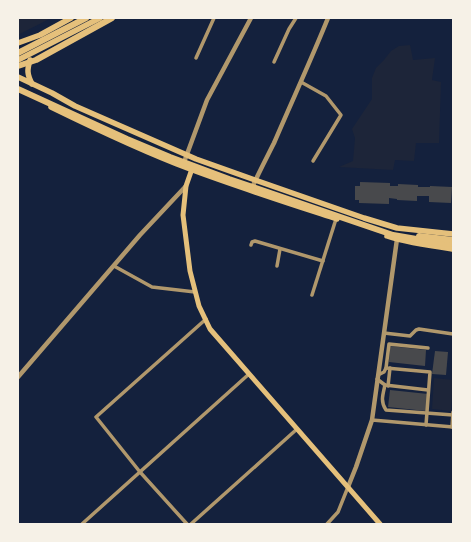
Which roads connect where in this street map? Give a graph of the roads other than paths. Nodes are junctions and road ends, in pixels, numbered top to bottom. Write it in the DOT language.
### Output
graph roads {
  1 [pos="71,18"];
  2 [pos="86,18"];
  3 [pos="100,18"];
  4 [pos="112,18"];
  5 [pos="214,18"];
  6 [pos="251,18"];
  7 [pos="296,18"];
  8 [pos="328,18"];
  9 [pos="18,43"];
  10 [pos="18,53"];
  11 [pos="32,54"];
  12 [pos="196,58"];
  13 [pos="18,60"];
  14 [pos="274,62"];
  15 [pos="18,66"];
  16 [pos="18,77"];
  17 [pos="301,82"];
  18 [pos="32,84"];
  19 [pos="18,86"];
  20 [pos="19,91"];
  21 [pos="187,155"];
  22 [pos="196,159"];
  23 [pos="313,161"];
  24 [pos="182,166"];
  25 [pos="191,170"];
  26 [pos="255,180"];
  27 [pos="186,186"];
  28 [pos="251,191"];
  29 [pos="336,219"];
  30 [pos="453,234"];
  31 [pos="397,240"];
  32 [pos="453,240"];
  33 [pos="453,244"];
  34 [pos="251,245"];
  35 [pos="280,249"];
  36 [pos="453,249"];
  37 [pos="323,261"];
  38 [pos="114,266"];
  39 [pos="277,266"];
  40 [pos="195,292"];
  41 [pos="312,295"];
  42 [pos="206,319"];
  43 [pos="384,333"];
  44 [pos="453,334"];
  45 [pos="428,348"];
  46 [pos="388,368"];
  47 [pos="250,374"];
  48 [pos="18,377"];
  49 [pos="377,378"];
  50 [pos="387,385"];
  51 [pos="428,390"];
  52 [pos="427,413"];
  53 [pos="453,414"];
  54 [pos="372,420"];
  55 [pos="426,425"];
  56 [pos="453,427"];
  57 [pos="297,429"];
  58 [pos="140,472"];
  59 [pos="348,487"];
  60 [pos="85,523"];
  61 [pos="188,524"];
  62 [pos="191,524"];
  63 [pos="327,524"];
  64 [pos="380,524"];
  1 -- 9 [label="main road"];
  2 -- 10 [label="highway"];
  3 -- 11 [label="main road"];
  4 -- 15 [label="highway"];
  5 -- 12 [label="street"];
  6 -- 21 [label="street"];
  7 -- 14 [label="street"];
  8 -- 17 [label="street"];
  11 -- 13 [label="main road"];
  11 -- 18 [label="main road"];
  16 -- 18 [label="main road"];
  17 -- 23 [label="street"];
  17 -- 26 [label="street"];
  18 -- 21 [label="main road"];
  19 -- 32 [label="highway"];
  20 -- 24 [label="main road"];
  20 -- 33 [label="highway"];
  21 -- 22 [label="main road"];
  21 -- 24 [label="street"];
  22 -- 25 [label="main road"];
  22 -- 26 [label="main road"];
  24 -- 25 [label="main road"];
  25 -- 27 [label="main road"];
  25 -- 28 [label="main road"];
  26 -- 28 [label="street"];
  26 -- 30 [label="main road"];
  27 -- 38 [label="street"];
  27 -- 40 [label="main road"];
  28 -- 29 [label="main road"];
  29 -- 31 [label="main road"];
  29 -- 37 [label="street"];
  31 -- 36 [label="main road"];
  31 -- 43 [label="street"];
  34 -- 35 [label="street"];
  35 -- 37 [label="street"];
  35 -- 39 [label="street"];
  37 -- 41 [label="street"];
  38 -- 40 [label="street"];
  38 -- 48 [label="street"];
  40 -- 42 [label="main road"];
  42 -- 47 [label="main road"];
  42 -- 58 [label="street"];
  43 -- 44 [label="street"];
  43 -- 49 [label="street"];
  45 -- 46 [label="street"];
  46 -- 49 [label="street"];
  46 -- 50 [label="street"];
  46 -- 51 [label="street"];
  47 -- 57 [label="main road"];
  47 -- 58 [label="street"];
  49 -- 50 [label="street"];
  49 -- 54 [label="street"];
  50 -- 51 [label="street"];
  50 -- 52 [label="street"];
  51 -- 52 [label="street"];
  52 -- 53 [label="street"];
  52 -- 55 [label="street"];
  53 -- 56 [label="street"];
  54 -- 55 [label="street"];
  54 -- 59 [label="street"];
  55 -- 56 [label="street"];
  57 -- 59 [label="main road"];
  57 -- 62 [label="street"];
  58 -- 60 [label="street"];
  58 -- 61 [label="street"];
  59 -- 63 [label="street"];
  59 -- 64 [label="main road"];
}
